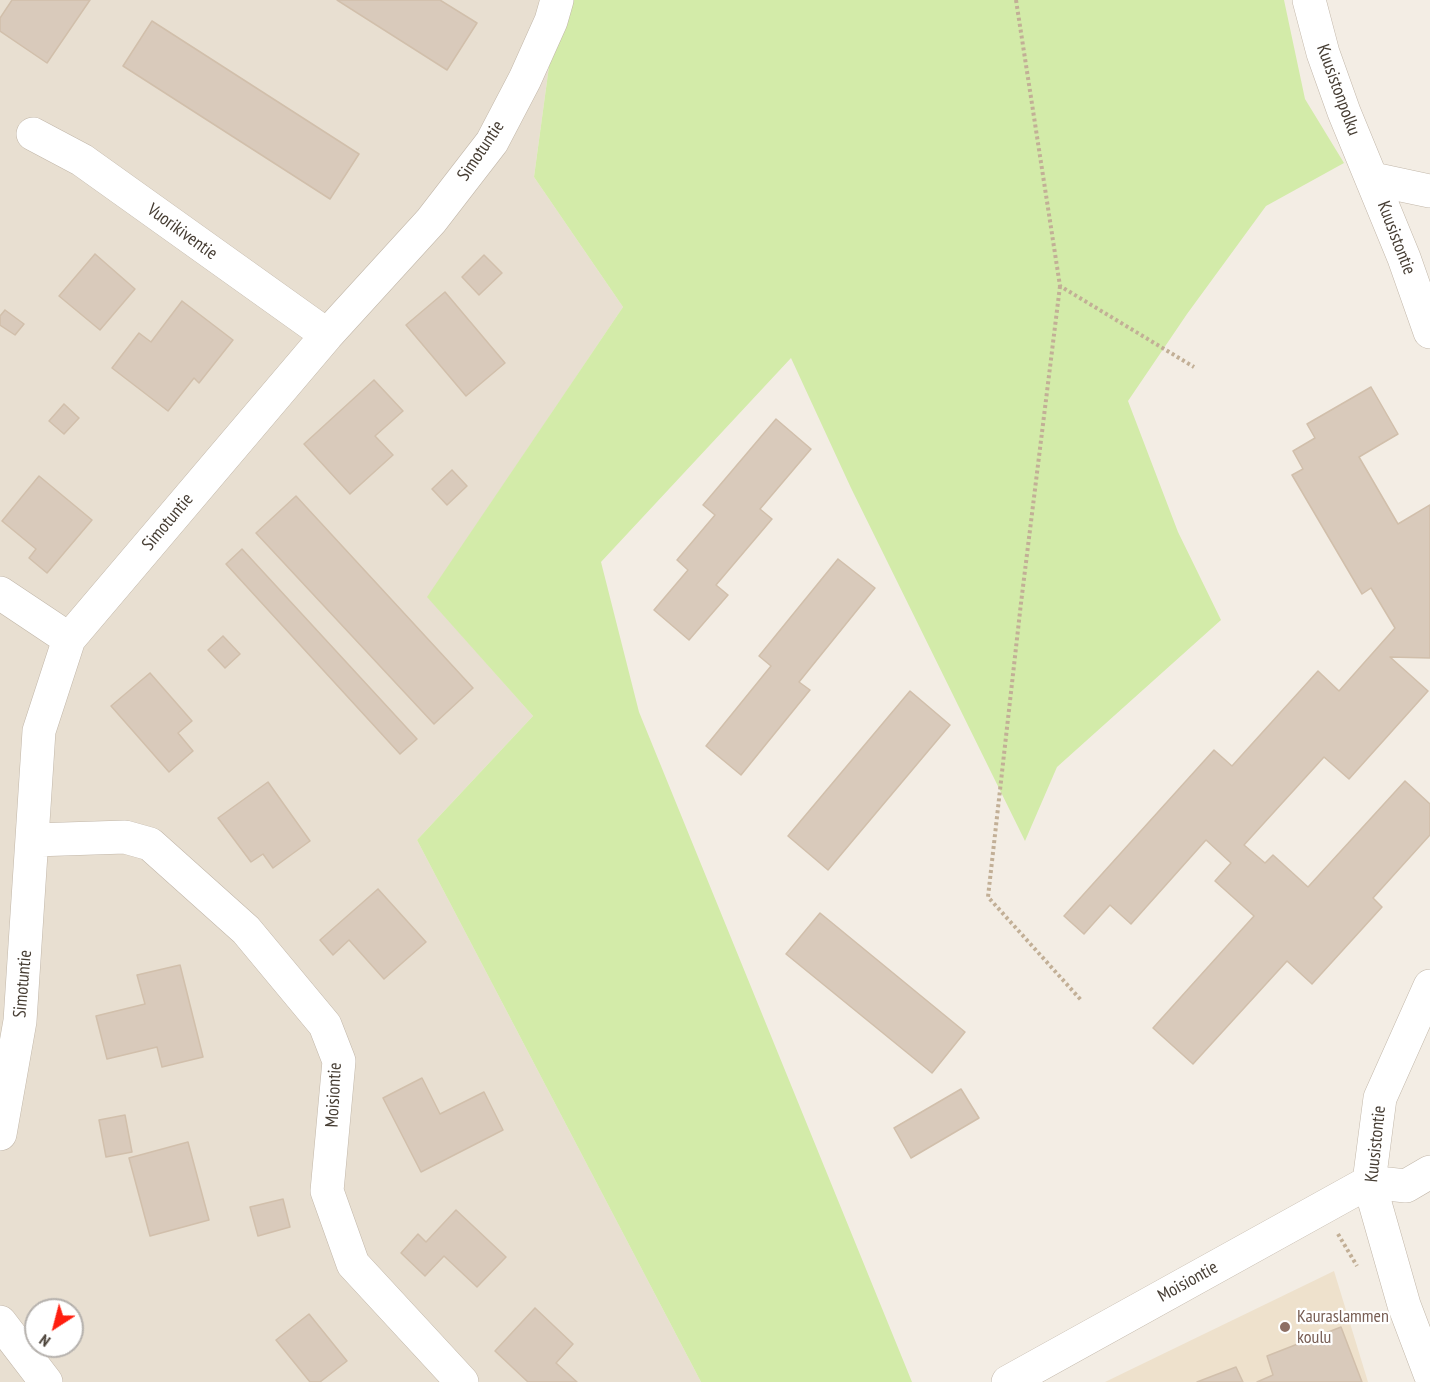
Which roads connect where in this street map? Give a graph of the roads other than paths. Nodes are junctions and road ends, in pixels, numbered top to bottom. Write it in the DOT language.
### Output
graph roads {
  1 [pos="557,0"];
  2 [pos="1309,0"];
  3 [pos="33,134"];
  4 [pos="1373,179"];
  5 [pos="1430,191"];
  6 [pos="1430,332"];
  7 [pos="327,335"];
  8 [pos="0,593"];
  9 [pos="69,639"];
  10 [pos="34,840"];
  11 [pos="1430,986"];
  12 [pos="1416,1050"];
  13 [pos="0,1134"];
  14 [pos="1430,1172"];
  15 [pos="1369,1182"];
  16 [pos="0,1322"];
  17 [pos="1430,1374"];
  18 [pos="46,1382"];
  19 [pos="462,1382"];
  20 [pos="1008,1382"];
  1 -- 7 [label="street, Simotuntie"];
  2 -- 4 [label="street, Kuusistonpolku"];
  3 -- 7 [label="street, Vuorikiventie"];
  4 -- 5 [label="street"];
  4 -- 6 [label="street, Kuusistontie"];
  7 -- 9 [label="street, Simotuntie"];
  8 -- 9 [label="street"];
  9 -- 10 [label="street, Simotuntie"];
  10 -- 13 [label="street, Simotuntie"];
  10 -- 19 [label="street, Moisiontie"];
  11 -- 12 [label="street, Kuusistontie"];
  12 -- 15 [label="street, Kuusistontie"];
  14 -- 15 [label="street"];
  15 -- 17 [label="street, Kuusistontie"];
  15 -- 20 [label="street, Moisiontie"];
  16 -- 18 [label="street"];
}
